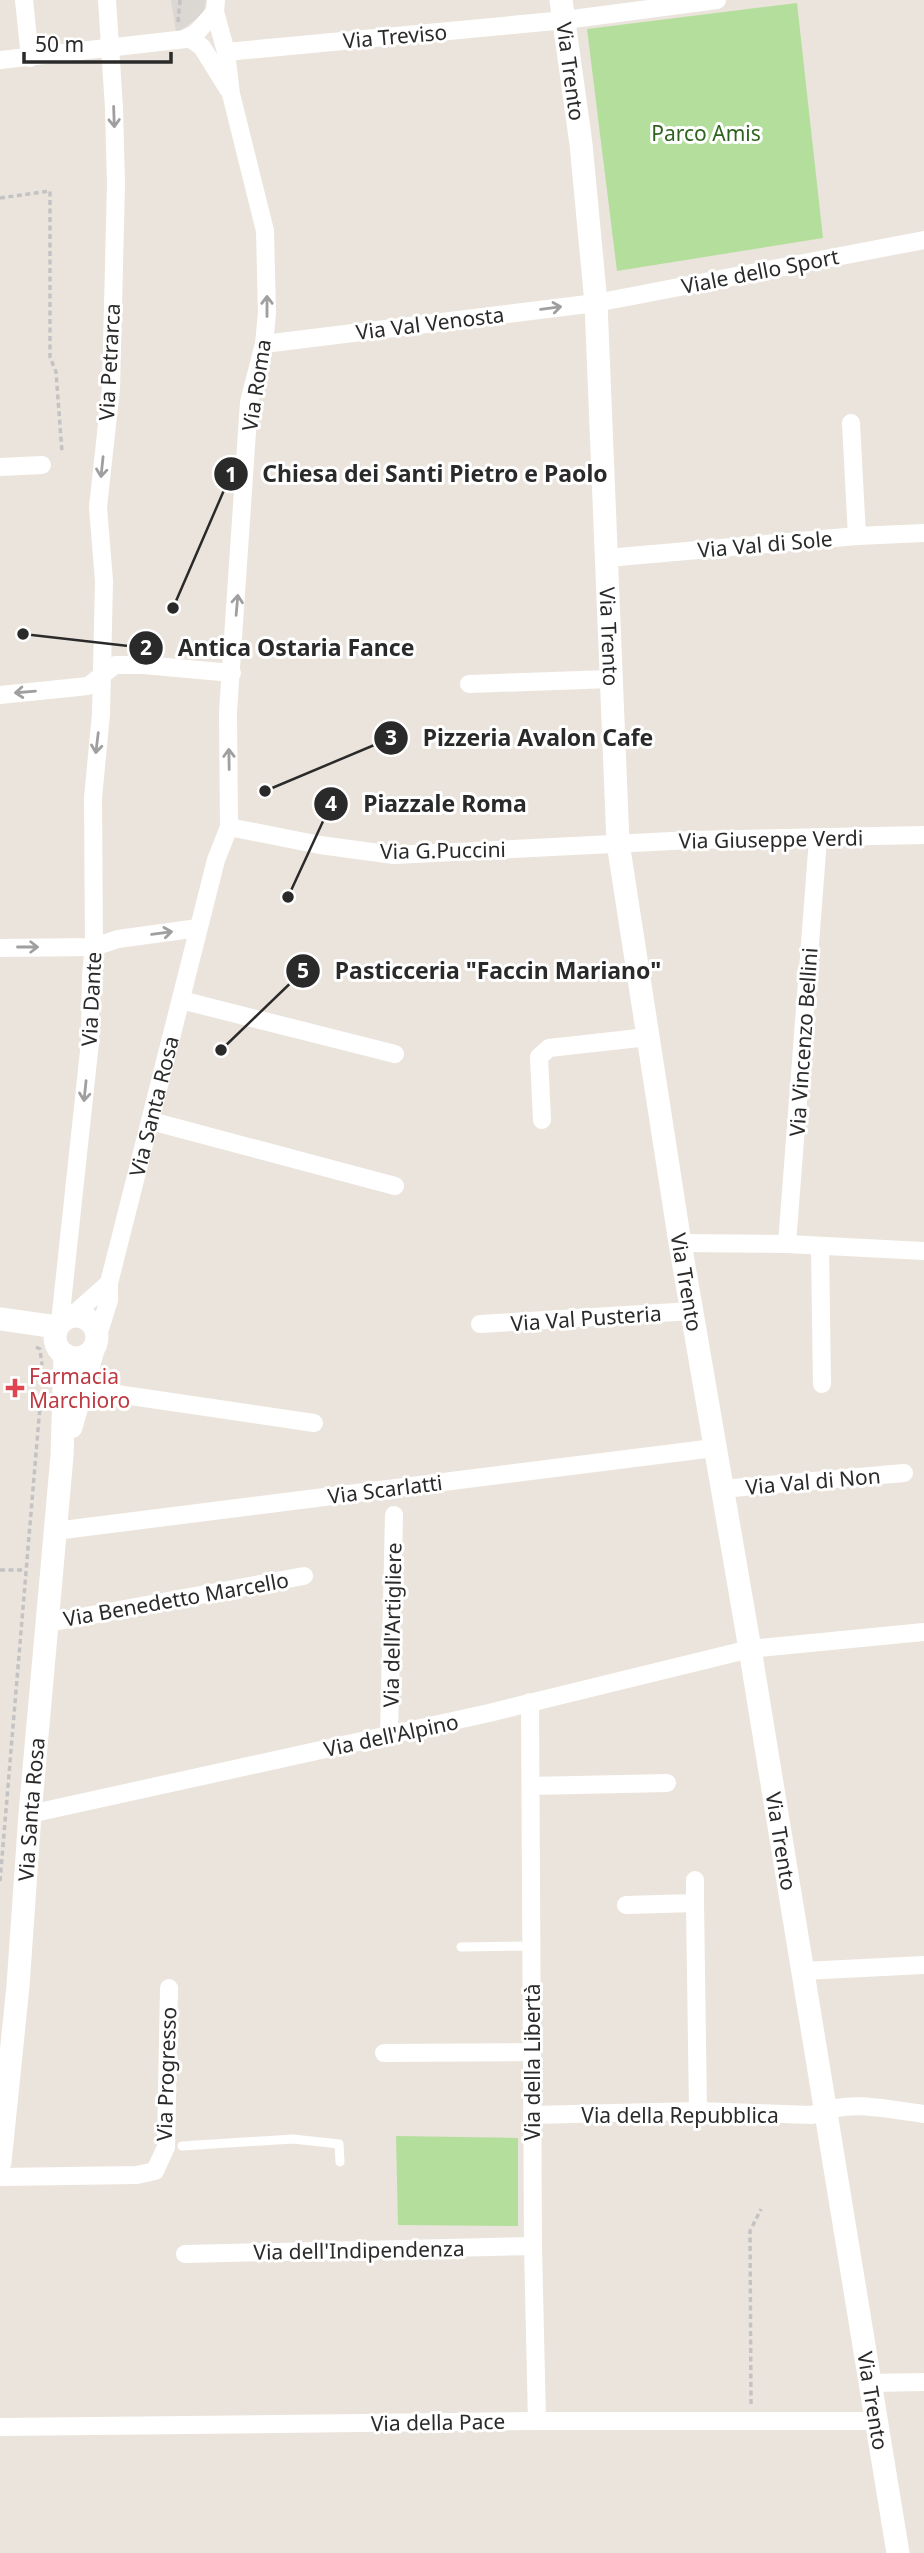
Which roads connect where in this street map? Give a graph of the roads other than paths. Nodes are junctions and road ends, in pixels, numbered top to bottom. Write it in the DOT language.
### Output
graph roads {
  1 [pos="24,0"];
  2 [pos="107,0"];
  3 [pos="718,0"];
  4 [pos="215,6"];
  5 [pos="563,10"];
  6 [pos="182,34"];
  7 [pos="110,49"];
  8 [pos="226,52"];
  9 [pos="30,58"];
  10 [pos="0,60"];
  11 [pos="230,94"];
  12 [pos="924,240"];
  13 [pos="596,303"];
  14 [pos="264,344"];
  15 [pos="851,423"];
  16 [pos="42,465"];
  17 [pos="0,467"];
  18 [pos="924,533"];
  19 [pos="857,536"];
  20 [pos="607,558"];
  21 [pos="232,673"];
  22 [pos="102,675"];
  23 [pos="611,679"];
  24 [pos="469,684"];
  25 [pos="0,695"];
  26 [pos="229,827"];
  27 [pos="924,835"];
  28 [pos="818,839"];
  29 [pos="618,843"];
  30 [pos="198,928"];
  31 [pos="94,947"];
  32 [pos="0,948"];
  33 [pos="181,1000"];
  34 [pos="648,1037"];
  35 [pos="395,1054"];
  36 [pos="542,1120"];
  37 [pos="150,1121"];
  38 [pos="395,1186"];
  39 [pos="680,1243"];
  40 [pos="787,1244"];
  41 [pos="820,1247"];
  42 [pos="924,1251"];
  43 [pos="109,1283"];
  44 [pos="692,1311"];
  45 [pos="480,1324"];
  46 [pos="17,1328"];
  47 [pos="62,1331"];
  48 [pos="96,1342"];
  49 [pos="822,1384"];
  50 [pos="83,1389"];
  51 [pos="314,1423"];
  52 [pos="714,1448"];
  53 [pos="62,1457"];
  54 [pos="904,1474"];
  55 [pos="723,1489"];
  56 [pos="394,1515"];
  57 [pos="55,1531"];
  58 [pos="304,1576"];
  59 [pos="48,1623"];
  60 [pos="924,1632"];
  61 [pos="751,1649"];
  62 [pos="530,1702"];
  63 [pos="389,1735"];
  64 [pos="667,1783"];
  65 [pos="531,1786"];
  66 [pos="30,1814"];
  67 [pos="695,1880"];
  68 [pos="695,1903"];
  69 [pos="626,1905"];
  70 [pos="532,1946"];
  71 [pos="461,1947"];
  72 [pos="924,1965"];
  73 [pos="803,1971"];
  74 [pos="9,1986"];
  75 [pos="169,1988"];
  76 [pos="532,2052"];
  77 [pos="384,2053"];
  78 [pos="826,2109"];
  79 [pos="698,2111"];
  80 [pos="924,2114"];
  81 [pos="533,2115"];
  82 [pos="182,2146"];
  83 [pos="0,2162"];
  84 [pos="340,2162"];
  85 [pos="0,2177"];
  86 [pos="533,2246"];
  87 [pos="185,2254"];
  88 [pos="924,2382"];
  89 [pos="870,2383"];
  90 [pos="537,2421"];
  91 [pos="877,2421"];
  92 [pos="0,2427"];
  93 [pos="898,2553"];
  1 -- 9 [label="street"];
  2 -- 7 [label="street, Via Petrarca"];
  3 -- 5 [label="street, Via Treviso"];
  4 -- 6 [label="street"];
  4 -- 8 [label="street, Via Roma"];
  5 -- 8 [label="street, Via Treviso"];
  5 -- 13 [label="street, Via Trento"];
  6 -- 7 [label="street"];
  6 -- 11 [label="street, Via Roma"];
  7 -- 9 [label="street"];
  7 -- 22 [label="street, Via Petrarca, one-way"];
  8 -- 11 [label="street, Via Roma"];
  9 -- 10 [label="street"];
  14 -- 11 [label="street, Via Roma, one-way"];
  12 -- 13 [label="street, Viale dello Sport"];
  14 -- 13 [label="street, Via Val Venosta, one-way"];
  13 -- 20 [label="street, Via Trento"];
  21 -- 14 [label="street, Via Roma, one-way"];
  15 -- 19 [label="street"];
  16 -- 17 [label="street"];
  18 -- 19 [label="street, Via Val di Sole"];
  19 -- 20 [label="street, Via Val di Sole"];
  20 -- 23 [label="street, Via Trento"];
  21 -- 22 [label="street"];
  26 -- 21 [label="street, Via Roma, one-way"];
  22 -- 25 [label="street, one-way"];
  22 -- 31 [label="street, Via Dante, one-way"];
  23 -- 24 [label="street"];
  23 -- 29 [label="street, Via Trento"];
  26 -- 29 [label="street, Via G.Puccini"];
  26 -- 30 [label="street, Via Roma"];
  27 -- 28 [label="street, Via Giuseppe Verdi"];
  28 -- 29 [label="street, Via Giuseppe Verdi"];
  28 -- 40 [label="street, Via Vincenzo Bellini"];
  29 -- 34 [label="street, Via Trento"];
  31 -- 30 [label="street, one-way"];
  30 -- 33 [label="street, Via Santa Rosa"];
  32 -- 31 [label="street, one-way"];
  31 -- 47 [label="street, Via Dante, one-way"];
  33 -- 35 [label="street"];
  33 -- 37 [label="street, Via Santa Rosa"];
  34 -- 36 [label="street"];
  34 -- 39 [label="street, Via Trento"];
  37 -- 38 [label="street"];
  37 -- 43 [label="street, Via Santa Rosa"];
  39 -- 40 [label="street"];
  39 -- 44 [label="street, Via Trento"];
  40 -- 41 [label="street"];
  41 -- 42 [label="street"];
  41 -- 49 [label="street"];
  43 -- 47 [label="street"];
  43 -- 48 [label="street, Via Santa Rosa"];
  44 -- 45 [label="street, Via Val Pusteria"];
  44 -- 52 [label="street, Via Trento"];
  46 -- 47 [label="street"];
  47 -- 48 [label="street"];
  47 -- 48 [label="street"];
  47 -- 53 [label="street, Via Santa Rosa"];
  48 -- 50 [label="street, Via Santa Rosa"];
  50 -- 51 [label="street"];
  50 -- 53 [label="street, Via Santa Rosa"];
  52 -- 55 [label="street, Via Trento"];
  52 -- 57 [label="street, Via Scarlatti"];
  53 -- 57 [label="street, Via Santa Rosa"];
  54 -- 55 [label="street, Via Val di Non"];
  55 -- 61 [label="street, Via Trento"];
  56 -- 63 [label="street, Via dell'Artigliere"];
  57 -- 59 [label="street, Via Santa Rosa"];
  58 -- 59 [label="street, Via Benedetto Marcello"];
  59 -- 66 [label="street, Via Santa Rosa"];
  60 -- 61 [label="street, Via dell'Alpino"];
  61 -- 62 [label="street, Via dell'Alpino"];
  61 -- 73 [label="street, Via Trento"];
  62 -- 63 [label="street, Via dell'Alpino"];
  62 -- 65 [label="street, Via della Libertà"];
  63 -- 66 [label="street, Via dell'Alpino"];
  64 -- 65 [label="street"];
  65 -- 70 [label="street, Via della Libertà"];
  66 -- 74 [label="street, Via Santa Rosa"];
  67 -- 68 [label="street"];
  68 -- 69 [label="street"];
  68 -- 79 [label="street"];
  70 -- 71 [label="lane"];
  70 -- 76 [label="street, Via della Libertà"];
  72 -- 73 [label="street"];
  73 -- 78 [label="street, Via Trento"];
  74 -- 83 [label="street, Via Santa Rosa"];
  75 -- 85 [label="street, Via Progresso"];
  76 -- 77 [label="street"];
  76 -- 81 [label="street, Via della Libertà"];
  78 -- 79 [label="street, Via della Repubblica"];
  78 -- 80 [label="street, Via della Repubblica"];
  78 -- 89 [label="street, Via Trento"];
  79 -- 81 [label="street, Via della Repubblica"];
  81 -- 86 [label="street, Via della Libertà"];
  82 -- 84 [label="lane"];
  86 -- 87 [label="street, Via dell'Indipendenza"];
  86 -- 90 [label="street, Via della Libertà"];
  88 -- 89 [label="street"];
  89 -- 91 [label="street, Via Trento"];
  90 -- 91 [label="street, Via della Pace"];
  90 -- 92 [label="street, Via della Pace"];
  91 -- 93 [label="street, Via Trento"];
}
